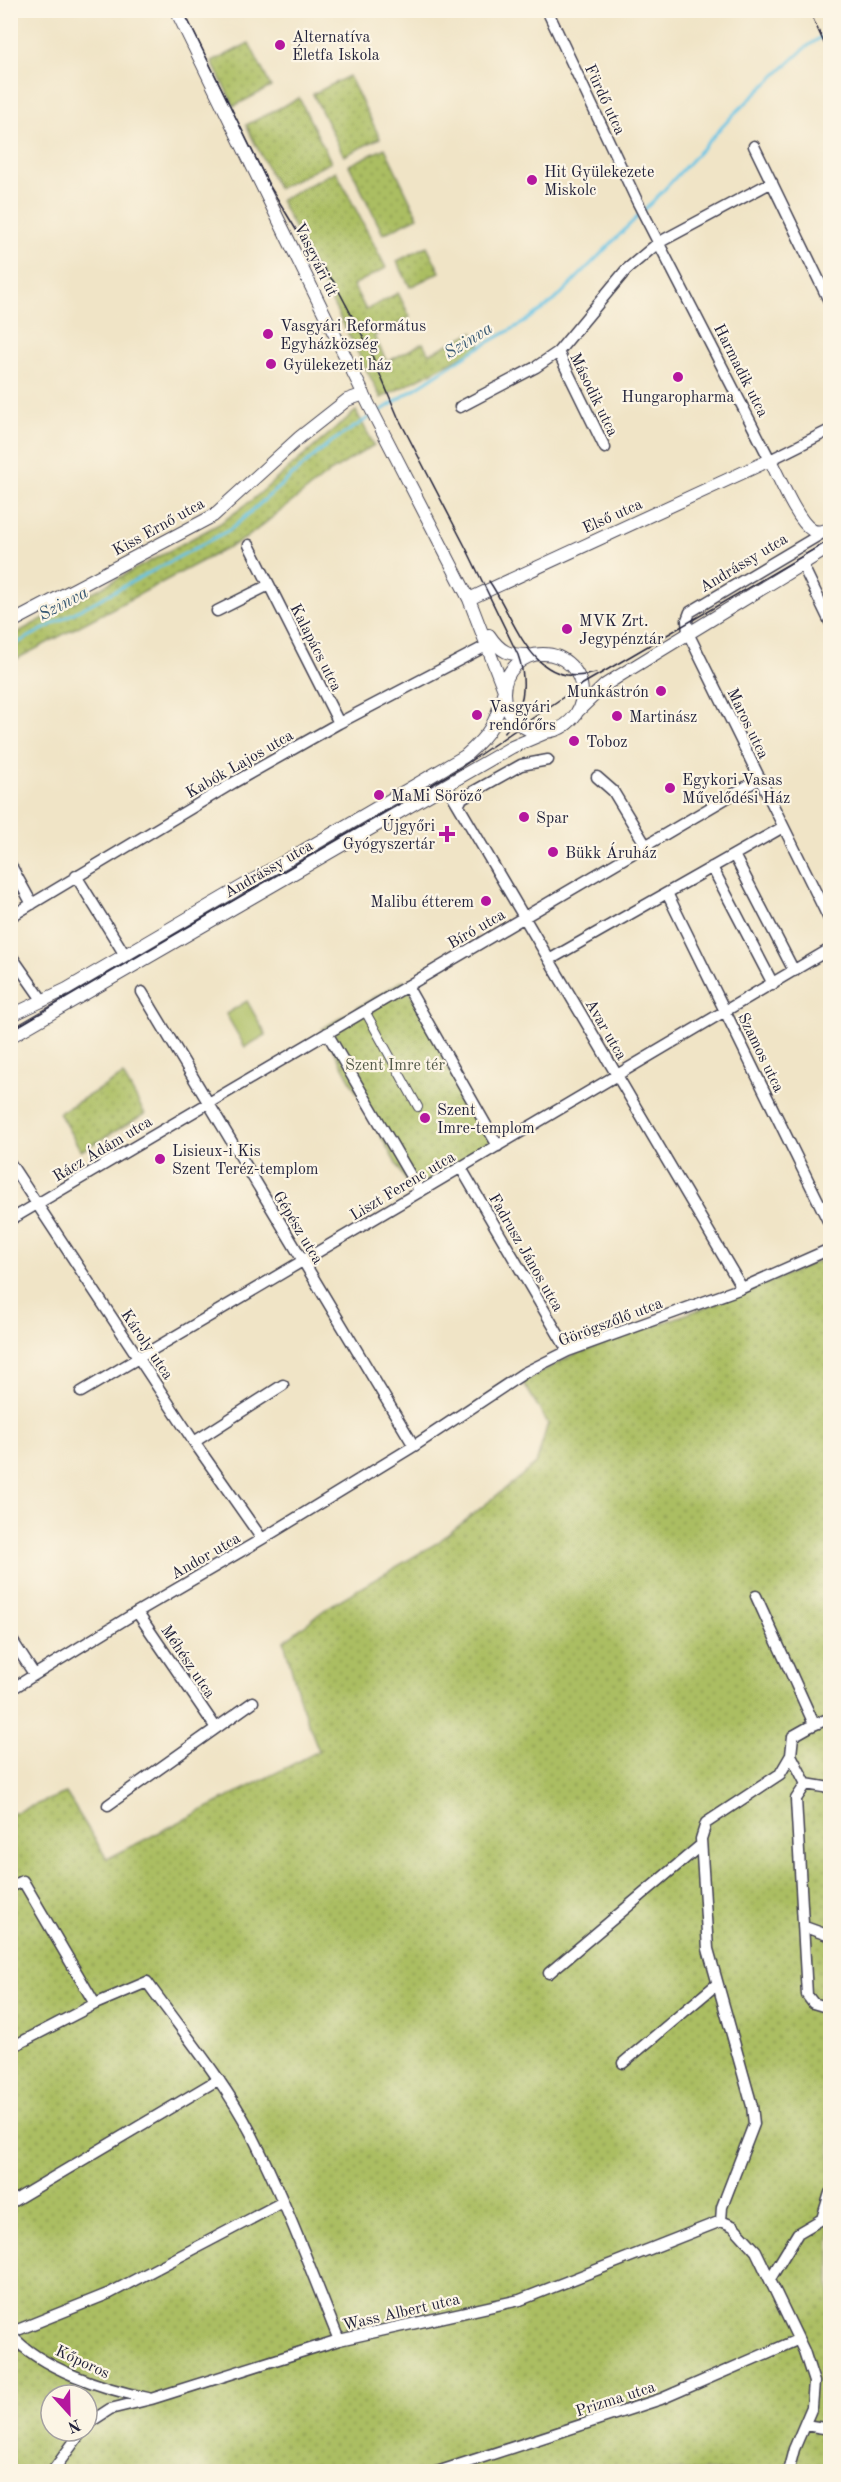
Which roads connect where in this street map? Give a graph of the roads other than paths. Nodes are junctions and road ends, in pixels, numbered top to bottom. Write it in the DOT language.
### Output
graph roads {
  1 [pos="176,10"];
  2 [pos="548,10"];
  3 [pos="754,146"];
  4 [pos="772,182"];
  5 [pos="648,225"];
  6 [pos="658,243"];
  7 [pos="831,303"];
  8 [pos="558,352"];
  9 [pos="364,394"];
  10 [pos="460,406"];
  11 [pos="831,430"];
  12 [pos="605,448"];
  13 [pos="770,460"];
  14 [pos="820,531"];
  15 [pos="249,545"];
  16 [pos="831,547"];
  17 [pos="813,557"];
  18 [pos="802,564"];
  19 [pos="269,585"];
  20 [pos="469,599"];
  21 [pos="217,611"];
  22 [pos="477,618"];
  23 [pos="831,622"];
  24 [pos="10,624"];
  25 [pos="688,633"];
  26 [pos="488,645"];
  27 [pos="539,655"];
  28 [pos="504,690"];
  29 [pos="578,711"];
  30 [pos="339,723"];
  31 [pos="545,733"];
  32 [pos="548,760"];
  33 [pos="597,777"];
  34 [pos="759,779"];
  35 [pos="449,787"];
  36 [pos="459,804"];
  37 [pos="783,827"];
  38 [pos="645,844"];
  39 [pos="734,855"];
  40 [pos="10,864"];
  41 [pos="712,867"];
  42 [pos="76,876"];
  43 [pos="667,893"];
  44 [pos="32,904"];
  45 [pos="10,917"];
  46 [pos="524,917"];
  47 [pos="831,921"];
  48 [pos="831,950"];
  49 [pos="10,954"];
  50 [pos="125,956"];
  51 [pos="549,960"];
  52 [pos="794,971"];
  53 [pos="773,984"];
  54 [pos="407,986"];
  55 [pos="142,992"];
  56 [pos="43,1001"];
  57 [pos="365,1011"];
  58 [pos="726,1012"];
  59 [pos="10,1016"];
  60 [pos="327,1033"];
  61 [pos="10,1037"];
  62 [pos="617,1076"];
  63 [pos="208,1103"];
  64 [pos="418,1107"];
  65 [pos="498,1146"];
  66 [pos="10,1163"];
  67 [pos="460,1168"];
  68 [pos="420,1192"];
  69 [pos="36,1205"];
  70 [pos="10,1220"];
  71 [pos="831,1225"];
  72 [pos="831,1249"];
  73 [pos="302,1262"];
  74 [pos="742,1288"];
  75 [pos="568,1351"];
  76 [pos="140,1358"];
  77 [pos="283,1386"];
  78 [pos="81,1392"];
  79 [pos="194,1442"];
  80 [pos="414,1446"];
  81 [pos="262,1539"];
  82 [pos="756,1596"];
  83 [pos="137,1612"];
  84 [pos="10,1637"];
  85 [pos="34,1674"];
  86 [pos="10,1690"];
  87 [pos="253,1702"];
  88 [pos="831,1718"];
  89 [pos="814,1724"];
  90 [pos="216,1728"];
  91 [pos="791,1755"];
  92 [pos="806,1784"];
  93 [pos="831,1788"];
  94 [pos="108,1805"];
  95 [pos="701,1845"];
  96 [pos="10,1887"];
  97 [pos="805,1928"];
  98 [pos="831,1936"];
  99 [pos="549,1973"];
  100 [pos="717,1984"];
  101 [pos="95,2004"];
  102 [pos="831,2008"];
  103 [pos="10,2048"];
  104 [pos="622,2063"];
  105 [pos="219,2079"];
  106 [pos="831,2193"];
  107 [pos="10,2202"];
  108 [pos="283,2202"];
  109 [pos="721,2221"];
  110 [pos="770,2279"];
  111 [pos="10,2330"];
  112 [pos="10,2334"];
  113 [pos="339,2340"];
  114 [pos="797,2340"];
  115 [pos="112,2391"];
  116 [pos="151,2399"];
  117 [pos="110,2409"];
  118 [pos="99,2416"];
  119 [pos="805,2425"];
  120 [pos="831,2429"];
  121 [pos="73,2443"];
  122 [pos="52,2472"];
  123 [pos="437,2472"];
  124 [pos="788,2472"];
  1 -- 9 [label="street, Vasgyári út"];
  2 -- 5 [label="street, Fürdő utca"];
  3 -- 4 [label="street"];
  4 -- 6 [label="street"];
  4 -- 7 [label="street"];
  5 -- 6 [label="street, Harmadik utca"];
  6 -- 8 [label="street"];
  6 -- 13 [label="street, Harmadik utca"];
  8 -- 10 [label="street"];
  8 -- 12 [label="street, Második utca"];
  9 -- 20 [label="street, Vasgyári út"];
  9 -- 24 [label="street, Kiss Ernő utca"];
  11 -- 13 [label="street"];
  13 -- 14 [label="street, Harmadik utca"];
  13 -- 20 [label="street, Első utca"];
  14 -- 17 [label="street"];
  14 -- 25 [label="street, Andrássy utca"];
  15 -- 19 [label="street, Kalapács utca"];
  16 -- 17 [label="street, Andrássy utca"];
  17 -- 18 [label="street, Andrássy utca"];
  18 -- 23 [label="street"];
  18 -- 25 [label="street, Andrássy utca"];
  19 -- 21 [label="street"];
  19 -- 30 [label="street, Kalapács utca"];
  20 -- 22 [label="street, Vasgyári út"];
  22 -- 26 [label="street, Vasgyári út"];
  22 -- 27 [label="street, Vasgyári út"];
  25 -- 29 [label="street, Andrássy utca"];
  25 -- 34 [label="street, Maros utca"];
  26 -- 28 [label="street, Vasgyári út"];
  26 -- 30 [label="street, Kabók Lajos utca"];
  27 -- 28 [label="street"];
  27 -- 29 [label="street"];
  28 -- 31 [label="street"];
  28 -- 50 [label="street, Andrássy utca"];
  29 -- 31 [label="street"];
  30 -- 42 [label="street, Kabók Lajos utca"];
  31 -- 35 [label="street, Andrássy utca"];
  32 -- 36 [label="street"];
  33 -- 38 [label="street"];
  34 -- 37 [label="street, Maros utca"];
  34 -- 38 [label="street, Bíró utca"];
  35 -- 36 [label="street, Avar utca"];
  35 -- 61 [label="street, Andrássy utca"];
  36 -- 46 [label="street, Avar utca"];
  37 -- 39 [label="street"];
  37 -- 47 [label="street, Maros utca"];
  38 -- 46 [label="street, Bíró utca"];
  39 -- 41 [label="street"];
  39 -- 52 [label="street"];
  40 -- 44 [label="street"];
  41 -- 43 [label="street"];
  41 -- 53 [label="street"];
  42 -- 44 [label="street, Kabók Lajos utca"];
  42 -- 50 [label="street"];
  43 -- 51 [label="street"];
  43 -- 58 [label="street, Szamos utca"];
  44 -- 45 [label="street, Kabók Lajos utca"];
  46 -- 51 [label="street, Avar utca"];
  46 -- 54 [label="street, Bíró utca"];
  48 -- 52 [label="street, Liszt Ferenc utca"];
  49 -- 56 [label="street"];
  50 -- 56 [label="street, Andrássy utca"];
  51 -- 62 [label="street, Avar utca"];
  52 -- 53 [label="street, Liszt Ferenc utca"];
  53 -- 58 [label="street, Liszt Ferenc utca"];
  54 -- 57 [label="street, Bíró utca"];
  54 -- 65 [label="street"];
  55 -- 63 [label="street, Gépész utca"];
  56 -- 59 [label="street, Andrássy utca"];
  57 -- 60 [label="street, Bíró utca"];
  57 -- 64 [label="street"];
  58 -- 62 [label="street, Liszt Ferenc utca"];
  58 -- 71 [label="street, Szamos utca"];
  60 -- 63 [label="street, Bíró utca"];
  60 -- 68 [label="street"];
  62 -- 65 [label="street, Liszt Ferenc utca"];
  62 -- 74 [label="street, Avar utca"];
  63 -- 69 [label="street, Rácz Ádám utca"];
  63 -- 73 [label="street, Gépész utca"];
  65 -- 67 [label="street, Liszt Ferenc utca"];
  66 -- 69 [label="street, Károly utca"];
  67 -- 68 [label="street, Liszt Ferenc utca"];
  67 -- 75 [label="street, Fadrusz János utca"];
  68 -- 73 [label="street, Liszt Ferenc utca"];
  69 -- 70 [label="street, Rácz Ádám utca"];
  69 -- 76 [label="street, Károly utca"];
  72 -- 74 [label="street, Görögszőlő utca"];
  73 -- 76 [label="street, Liszt Ferenc utca"];
  73 -- 80 [label="street, Gépész utca"];
  74 -- 75 [label="street, Görögszőlő utca"];
  75 -- 80 [label="street, Görögszőlő utca"];
  76 -- 78 [label="street, Liszt Ferenc utca"];
  76 -- 79 [label="street, Károly utca"];
  77 -- 79 [label="street"];
  79 -- 81 [label="street, Károly utca"];
  80 -- 81 [label="street, Andor utca"];
  81 -- 83 [label="street, Andor utca"];
  82 -- 89 [label="street"];
  83 -- 85 [label="street, Andor utca"];
  83 -- 90 [label="street, Méhész utca"];
  84 -- 85 [label="street"];
  85 -- 86 [label="street, Andor utca"];
  87 -- 90 [label="street"];
  88 -- 89 [label="street"];
  89 -- 91 [label="street"];
  90 -- 94 [label="street"];
  91 -- 92 [label="street"];
  91 -- 95 [label="street"];
  92 -- 93 [label="street"];
  92 -- 97 [label="street"];
  95 -- 99 [label="street"];
  95 -- 100 [label="street"];
  96 -- 101 [label="street"];
  97 -- 98 [label="street"];
  97 -- 102 [label="street"];
  100 -- 104 [label="street"];
  100 -- 109 [label="street"];
  101 -- 103 [label="street"];
  101 -- 105 [label="street"];
  105 -- 107 [label="street"];
  105 -- 108 [label="street"];
  106 -- 110 [label="street"];
  108 -- 111 [label="street"];
  108 -- 113 [label="street"];
  109 -- 110 [label="street"];
  109 -- 113 [label="street, Wass Albert utca"];
  110 -- 114 [label="street"];
  112 -- 115 [label="street, Kőporos"];
  113 -- 116 [label="street, Wass Albert utca"];
  114 -- 119 [label="street"];
  114 -- 123 [label="street, Prizma utca"];
  115 -- 116 [label="street, Kőporos"];
  115 -- 117 [label="street"];
  116 -- 117 [label="street, Wass Albert utca"];
  117 -- 118 [label="street, Wass Albert utca"];
  119 -- 120 [label="street"];
  119 -- 124 [label="street"];
  121 -- 122 [label="street"];
}
